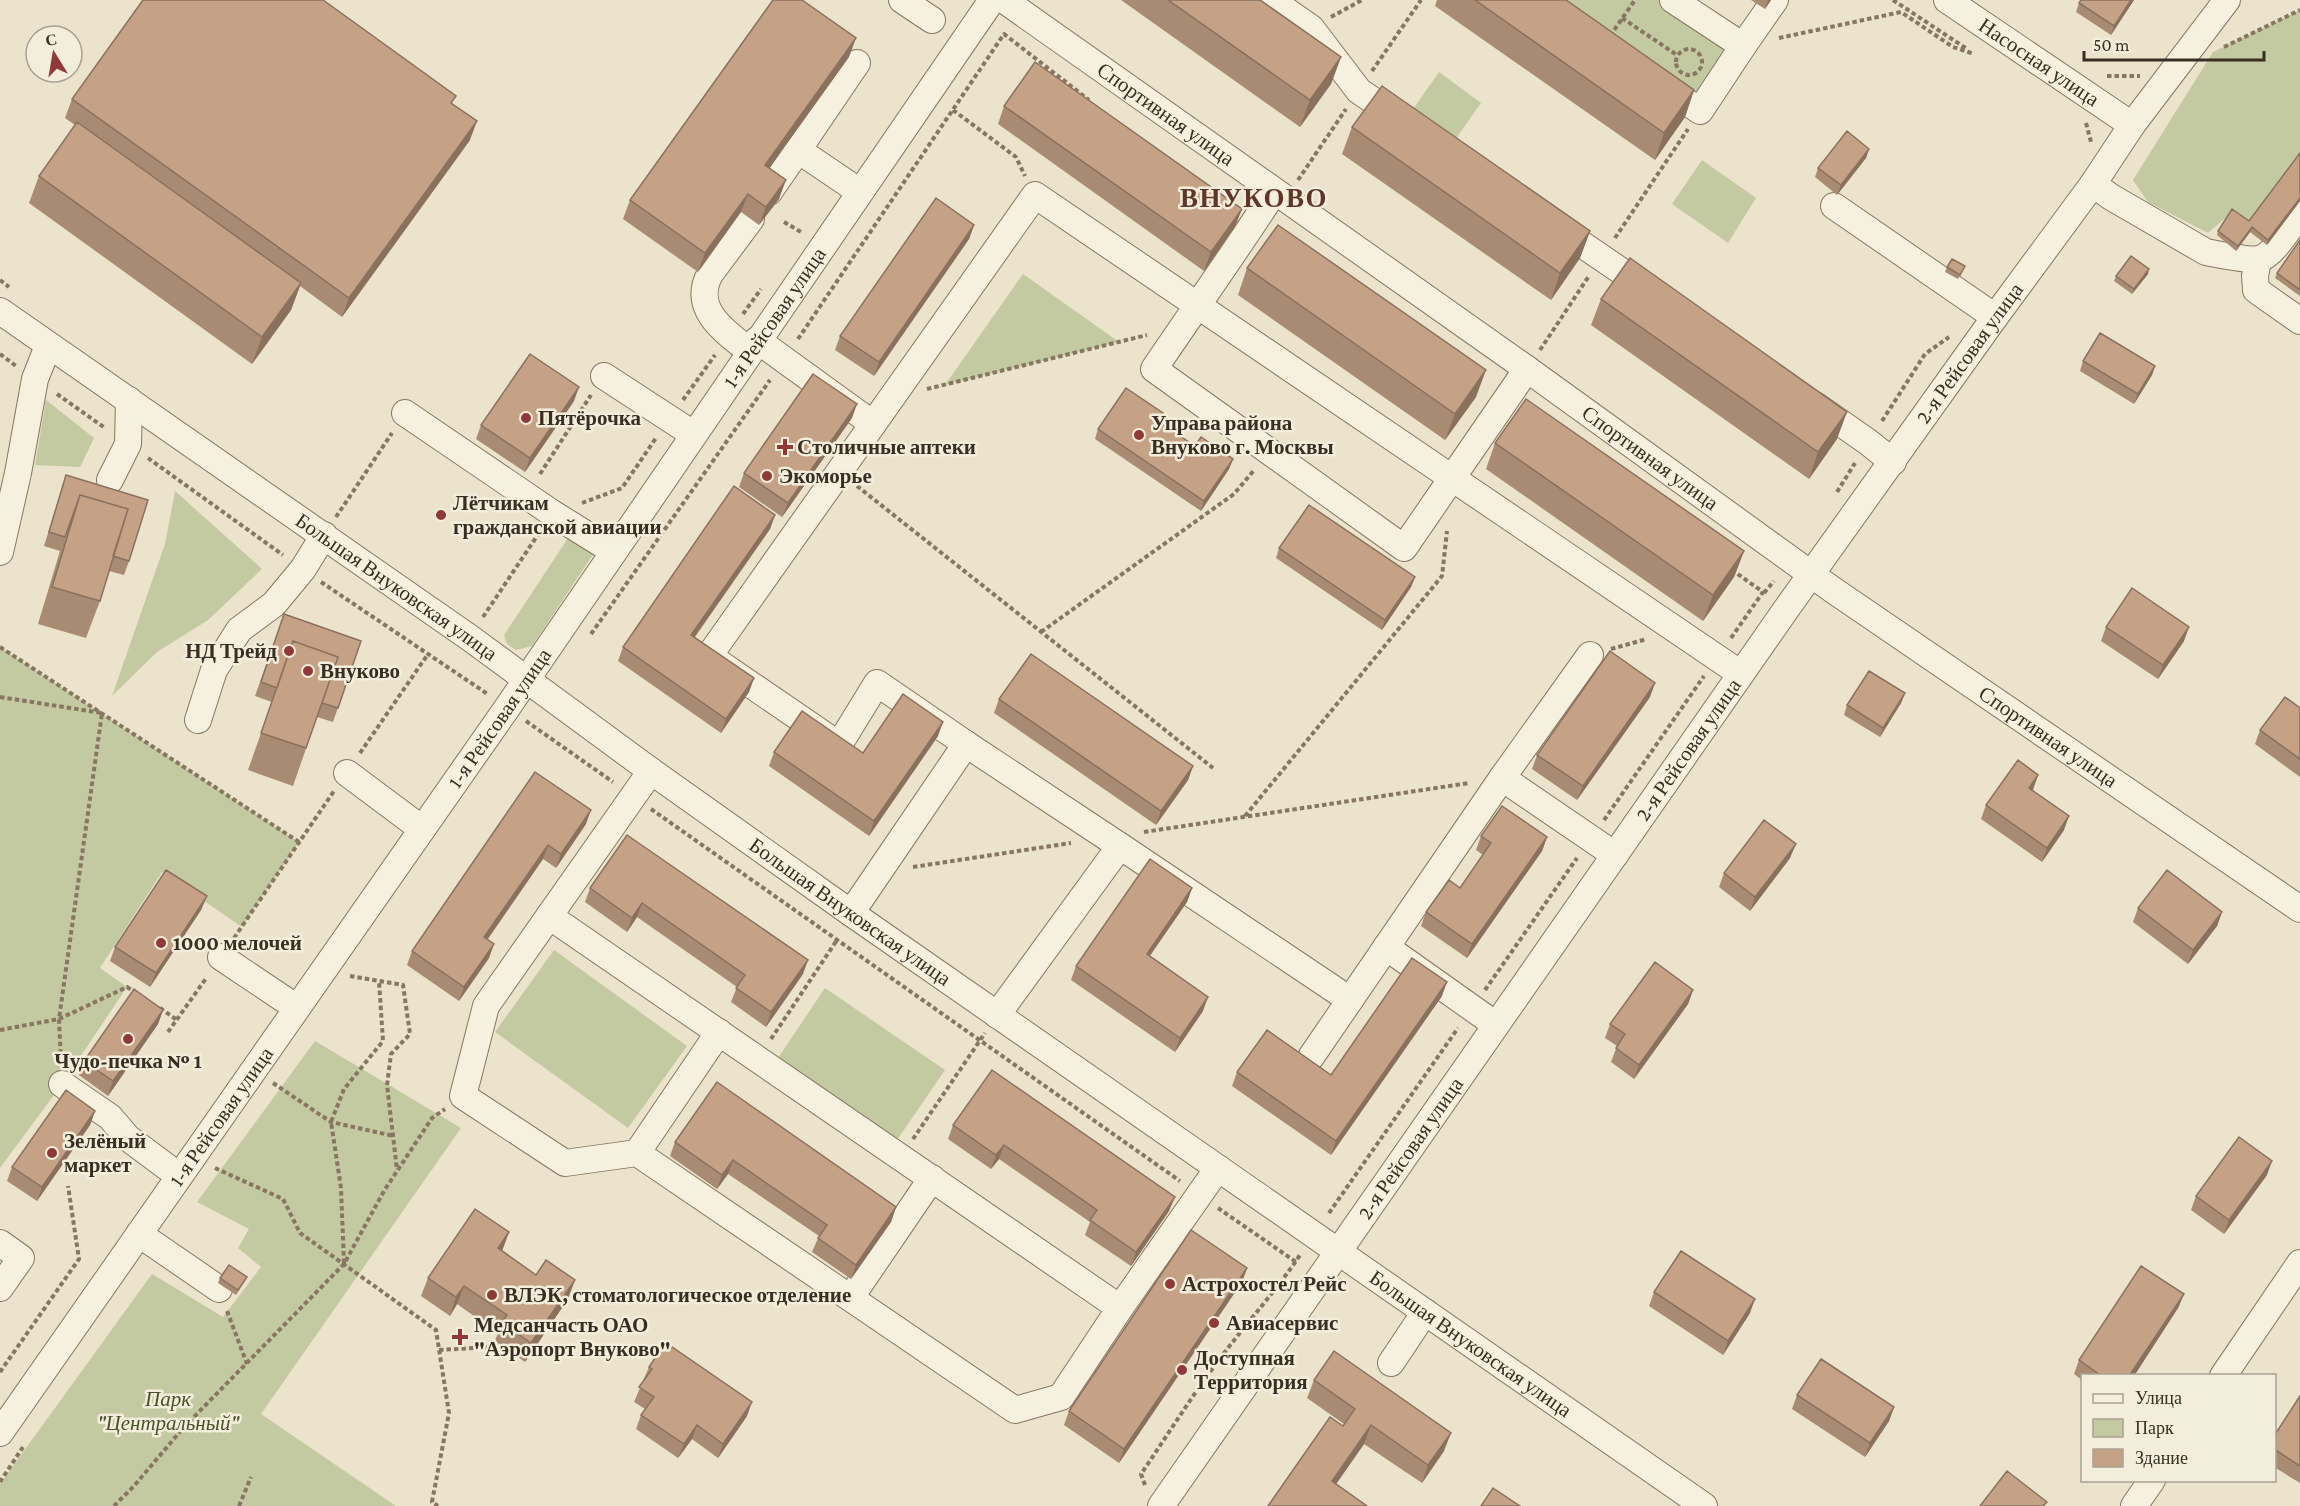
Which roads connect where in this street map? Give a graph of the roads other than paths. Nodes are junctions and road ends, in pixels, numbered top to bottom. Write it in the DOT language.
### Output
graph roads {
  1 [pos="902,0"];
  2 [pos="992,0"];
  3 [pos="1004,0"];
  4 [pos="1271,0"];
  5 [pos="1673,0"];
  6 [pos="1775,0"];
  7 [pos="1947,0"];
  8 [pos="2227,0"];
  9 [pos="932,20"];
  10 [pos="1743,46"];
  11 [pos="857,63"];
  12 [pos="1641,72"];
  13 [pos="2132,125"];
  14 [pos="1422,133"];
  15 [pos="798,150"];
  16 [pos="2093,184"];
  17 [pos="769,192"];
  18 [pos="860,192"];
  19 [pos="1274,192"];
  20 [pos="1834,206"];
  21 [pos="1534,212"];
  22 [pos="2299,216"];
  23 [pos="751,219"];
  24 [pos="2258,260"];
  25 [pos="1198,304"];
  26 [pos="1671,306"];
  27 [pos="0,311"];
  28 [pos="1995,317"];
  29 [pos="2300,321"];
  30 [pos="48,346"];
  31 [pos="753,346"];
  32 [pos="1527,369"];
  33 [pos="604,376"];
  34 [pos="1799,394"];
  35 [pos="129,400"];
  36 [pos="405,413"];
  37 [pos="873,424"];
  38 [pos="693,434"];
  39 [pos="1893,462"];
  40 [pos="1452,478"];
  41 [pos="110,480"];
  42 [pos="324,535"];
  43 [pos="614,551"];
  44 [pos="0,552"];
  45 [pos="1812,574"];
  46 [pos="1590,654"];
  47 [pos="1741,674"];
  48 [pos="526,679"];
  49 [pos="198,720"];
  50 [pos="966,744"];
  51 [pos="651,771"];
  52 [pos="346,773"];
  53 [pos="1502,778"];
  54 [pos="422,829"];
  55 [pos="1113,842"];
  56 [pos="1615,855"];
  57 [pos="2300,909"];
  58 [pos="851,913"];
  59 [pos="549,916"];
  60 [pos="1386,947"];
  61 [pos="221,957"];
  62 [pos="1350,1000"];
  63 [pos="297,1008"];
  64 [pos="997,1015"];
  65 [pos="1496,1025"];
  66 [pos="719,1032"];
  67 [pos="1311,1057"];
  68 [pos="62,1084"];
  69 [pos="637,1153"];
  70 [pos="186,1165"];
  71 [pos="1218,1168"];
  72 [pos="932,1178"];
  73 [pos="139,1234"];
  74 [pos="0,1243"];
  75 [pos="1338,1252"];
  76 [pos="2300,1263"];
  77 [pos="0,1288"];
  78 [pos="219,1289"];
  79 [pos="851,1297"];
  80 [pos="1120,1308"];
  81 [pos="1425,1312"];
  82 [pos="1391,1363"];
  83 [pos="2224,1374"];
  84 [pos="0,1433"];
  85 [pos="2151,1482"];
  86 [pos="1154,1499"];
  87 [pos="1704,1506"];
  88 [pos="2134,1506"];
  1 -- 9 [label="street"];
  2 -- 18 [label="street, 1-я Рейсовая улица"];
  3 -- 19 [label="street, Спортивная улица"];
  4 -- 14 [label="street"];
  5 -- 10 [label="street"];
  6 -- 10 [label="street"];
  7 -- 13 [label="street, Насосная улица"];
  8 -- 13 [label="street, 2-я Рейсовая улица"];
  10 -- 12 [label="street"];
  11 -- 15 [label="street"];
  13 -- 16 [label="street, 2-я Рейсовая улица"];
  15 -- 17 [label="street"];
  15 -- 18 [label="street"];
  16 -- 24 [label="street"];
  16 -- 28 [label="street, 2-я Рейсовая улица"];
  18 -- 31 [label="street, 1-я Рейсовая улица"];
  19 -- 25 [label="street"];
  19 -- 32 [label="street, Спортивная улица"];
  20 -- 28 [label="street"];
  21 -- 26 [label="street"];
  22 -- 24 [label="street"];
  23 -- 31 [label="street"];
  24 -- 29 [label="street"];
  25 -- 37 [label="street"];
  25 -- 40 [label="street"];
  25 -- 40 [label="street"];
  27 -- 30 [label="street, Большая Внуковская улица"];
  28 -- 39 [label="street, 2-я Рейсовая улица"];
  30 -- 35 [label="street, Большая Внуковская улица"];
  30 -- 44 [label="street"];
  31 -- 37 [label="street"];
  31 -- 38 [label="street, 1-я Рейсовая улица"];
  32 -- 40 [label="street"];
  32 -- 45 [label="street, Спортивная улица"];
  33 -- 38 [label="street"];
  34 -- 39 [label="street"];
  35 -- 41 [label="street"];
  35 -- 42 [label="street, Большая Внуковская улица"];
  36 -- 43 [label="street"];
  37 -- 50 [label="street"];
  38 -- 43 [label="street, 1-я Рейсовая улица"];
  39 -- 45 [label="street, 2-я Рейсовая улица"];
  40 -- 47 [label="street"];
  42 -- 48 [label="street, Большая Внуковская улица"];
  42 -- 49 [label="street"];
  43 -- 48 [label="street, 1-я Рейсовая улица"];
  45 -- 47 [label="street, 2-я Рейсовая улица"];
  45 -- 57 [label="street, Спортивная улица"];
  46 -- 53 [label="street"];
  47 -- 56 [label="street, 2-я Рейсовая улица"];
  48 -- 51 [label="street, Большая Внуковская улица"];
  48 -- 54 [label="street, 1-я Рейсовая улица"];
  50 -- 55 [label="street"];
  50 -- 58 [label="street"];
  51 -- 58 [label="street, Большая Внуковская улица"];
  51 -- 59 [label="street"];
  52 -- 54 [label="street"];
  53 -- 56 [label="street"];
  53 -- 60 [label="street"];
  54 -- 63 [label="street, 1-я Рейсовая улица"];
  55 -- 62 [label="street"];
  55 -- 64 [label="street"];
  56 -- 65 [label="street, 2-я Рейсовая улица"];
  58 -- 64 [label="street, Большая Внуковская улица"];
  59 -- 66 [label="street"];
  59 -- 69 [label="street"];
  60 -- 62 [label="street"];
  60 -- 65 [label="street"];
  61 -- 63 [label="street"];
  62 -- 67 [label="street"];
  63 -- 70 [label="street, 1-я Рейсовая улица"];
  64 -- 71 [label="street, Большая Внуковская улица"];
  65 -- 75 [label="street, 2-я Рейсовая улица"];
  66 -- 69 [label="street"];
  66 -- 72 [label="street"];
  68 -- 70 [label="street"];
  69 -- 79 [label="street"];
  70 -- 73 [label="street, 1-я Рейсовая улица"];
  71 -- 75 [label="street, Большая Внуковская улица"];
  71 -- 80 [label="street"];
  72 -- 79 [label="street"];
  72 -- 80 [label="street"];
  73 -- 78 [label="street"];
  73 -- 84 [label="street, 1-я Рейсовая улица"];
  74 -- 77 [label="street"];
  75 -- 81 [label="street, Большая Внуковская улица"];
  75 -- 86 [label="street, 2-я Рейсовая улица"];
  76 -- 83 [label="street"];
  79 -- 80 [label="street"];
  81 -- 82 [label="street"];
  81 -- 87 [label="street, Большая Внуковская улица"];
  85 -- 88 [label="street"];
}
